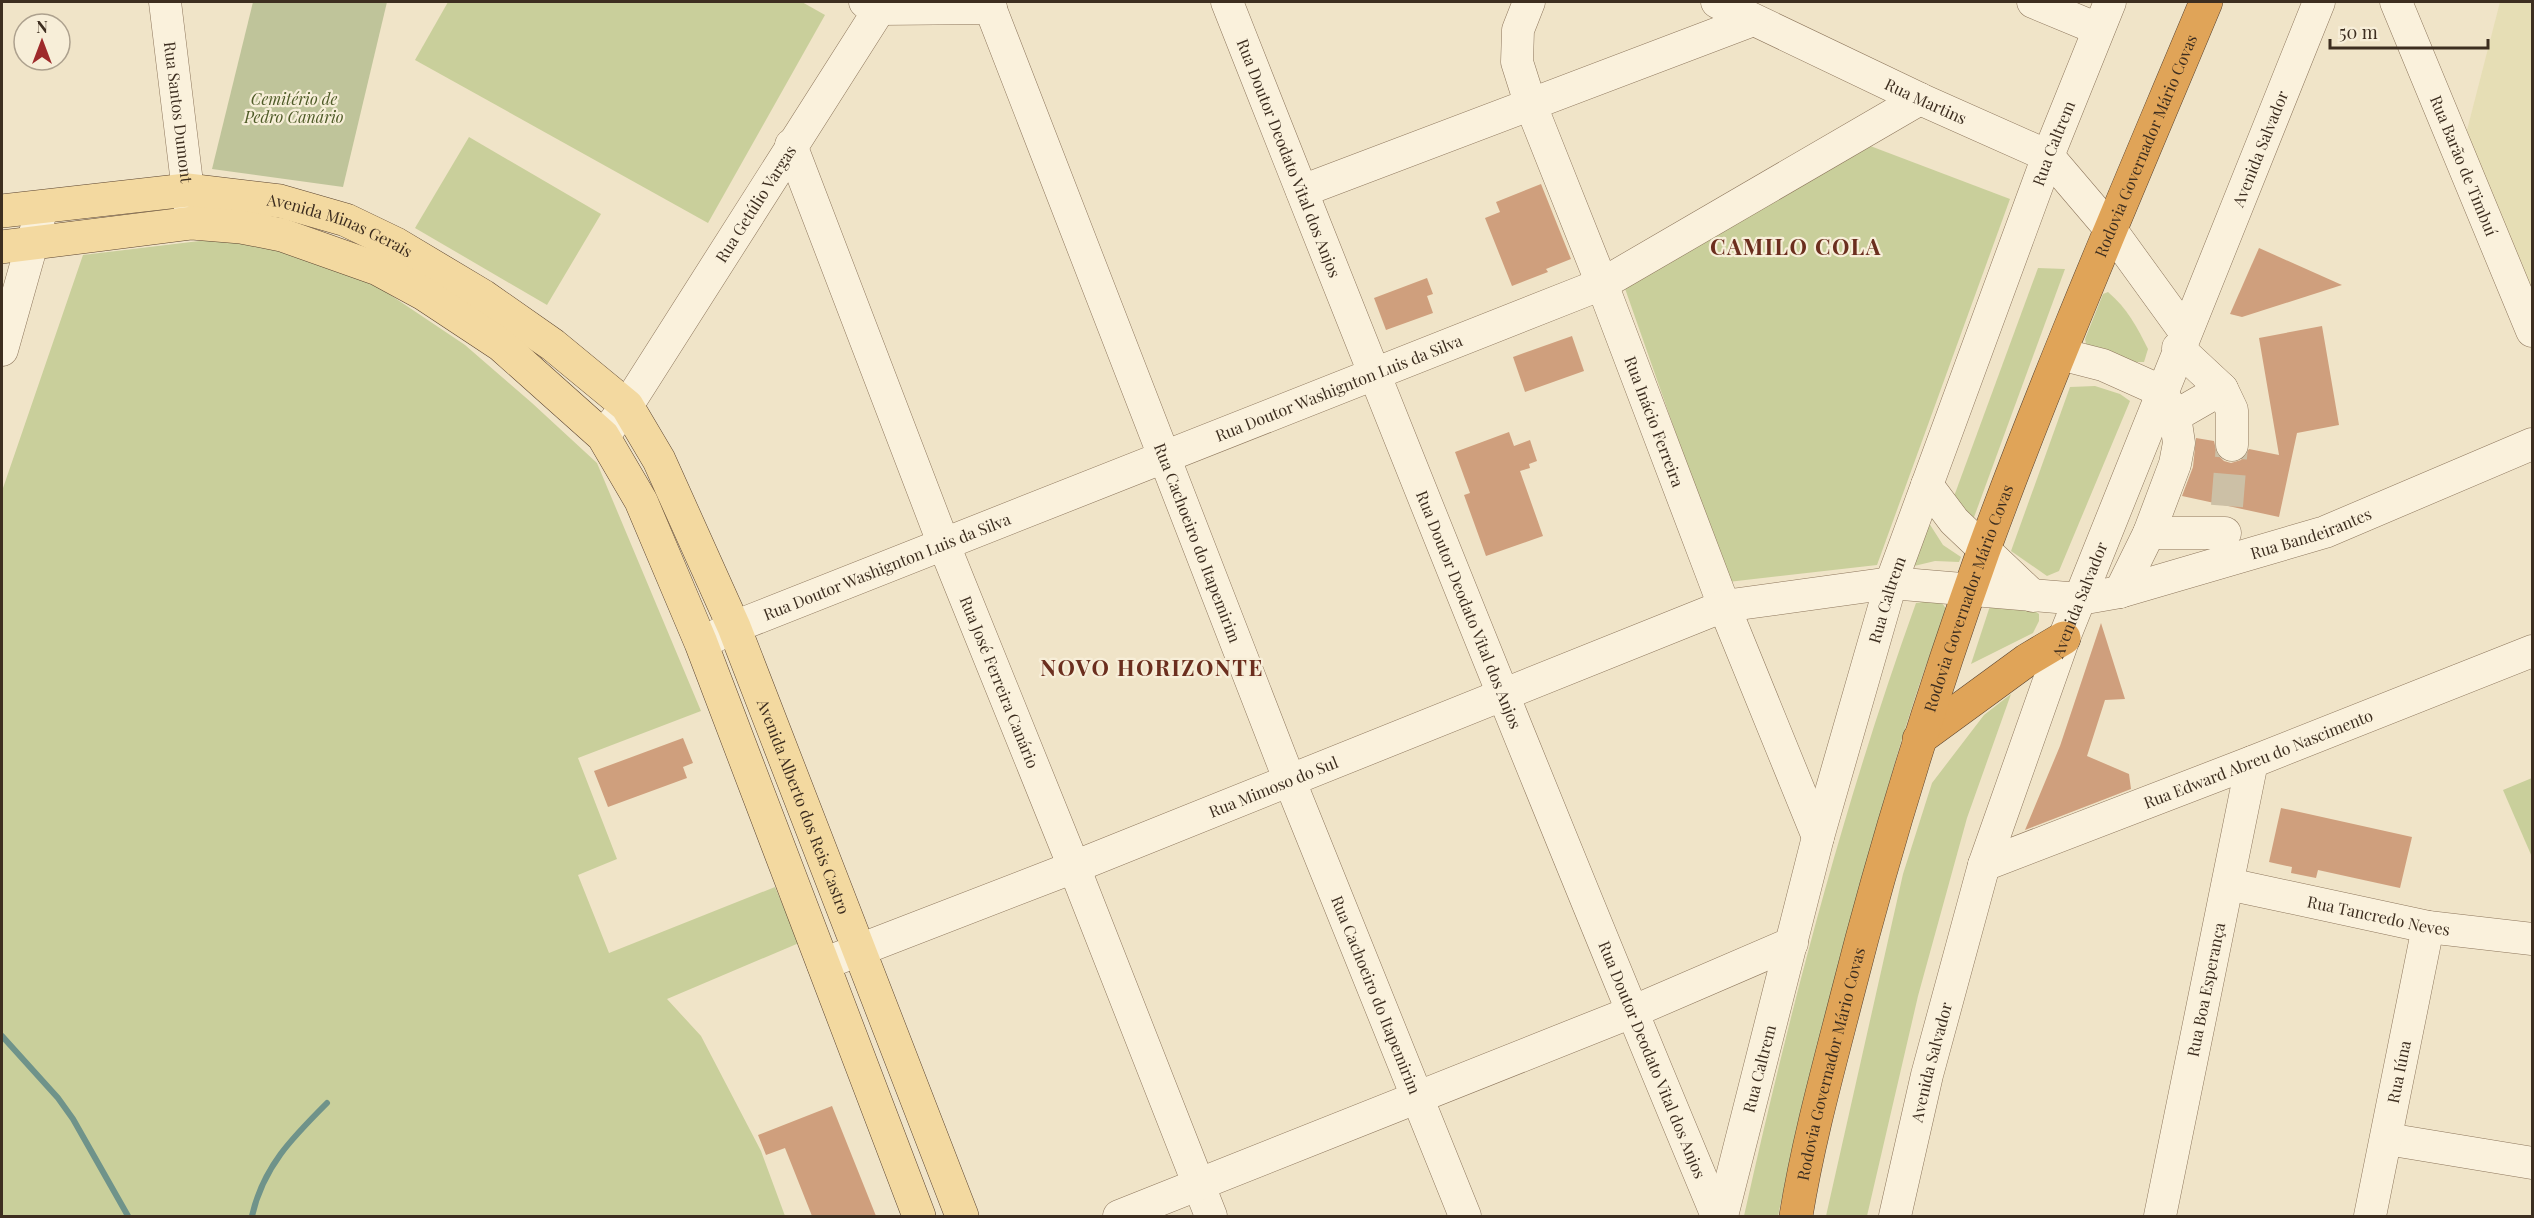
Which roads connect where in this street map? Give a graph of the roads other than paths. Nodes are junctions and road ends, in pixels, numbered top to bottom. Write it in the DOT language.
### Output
graph roads {
  1 [pos="165,2"];
  2 [pos="1529,2"];
  3 [pos="1717,2"];
  4 [pos="2033,2"];
  5 [pos="2206,2"];
  6 [pos="2319,2"];
  7 [pos="2396,2"];
  8 [pos="1231,3"];
  9 [pos="876,4"];
  10 [pos="990,5"];
  11 [pos="2104,15"];
  12 [pos="1753,20"];
  13 [pos="1920,99"];
  14 [pos="1530,104"];
  15 [pos="792,145"];
  16 [pos="2048,156"];
  17 [pos="187,190"];
  18 [pos="1302,191"];
  19 [pos="43,206"];
  20 [pos="2,211"];
  21 [pos="192,223"];
  22 [pos="2111,230"];
  23 [pos="17,245"];
  24 [pos="1602,284"];
  25 [pos="2532,331"];
  26 [pos="2182,340"];
  27 [pos="2,350"];
  28 [pos="2060,354"];
  29 [pos="1373,375"];
  30 [pos="2222,388"];
  31 [pos="2168,404"];
  32 [pos="627,406"];
  33 [pos="603,436"];
  34 [pos="2532,444"];
  35 [pos="2232,445"];
  36 [pos="1164,458"];
  37 [pos="1927,485"];
  38 [pos="2225,533"];
  39 [pos="2149,534"];
  40 [pos="944,545"];
  41 [pos="1984,549"];
  42 [pos="1891,583"];
  43 [pos="1971,589"];
  44 [pos="2120,592"];
  45 [pos="2033,596"];
  46 [pos="2080,599"];
  47 [pos="1724,606"];
  48 [pos="734,627"];
  49 [pos="2064,638"];
  50 [pos="701,643"];
  51 [pos="2532,651"];
  52 [pos="1504,693"];
  53 [pos="1919,739"];
  54 [pos="2252,762"];
  55 [pos="1289,779"];
  56 [pos="1818,837"];
  57 [pos="1984,865"];
  58 [pos="1074,867"];
  59 [pos="2228,884"];
  60 [pos="2428,927"];
  61 [pos="2532,939"];
  62 [pos="1792,943"];
  63 [pos="858,951"];
  64 [pos="823,964"];
  65 [pos="1632,1012"];
  66 [pos="1418,1099"];
  67 [pos="2387,1139"];
  68 [pos="2532,1163"];
  69 [pos="1198,1185"];
  70 [pos="919,1216"];
  71 [pos="962,1216"];
  72 [pos="1119,1216"];
  73 [pos="1210,1216"];
  74 [pos="1465,1216"];
  75 [pos="1720,1216"];
  76 [pos="1796,1216"];
  77 [pos="1895,1216"];
  78 [pos="2160,1216"];
  79 [pos="2370,1216"];
  1 -- 17 [label="street, Rua Santos Dumont"];
  2 -- 14 [label="street, Rua Inácio Ferreira"];
  3 -- 12 [label="street, Rua Martins"];
  4 -- 11 [label="street"];
  5 -- 22 [label="highway, Rodovia Governador Mário Covas"];
  6 -- 26 [label="street, Avenida Salvador"];
  7 -- 25 [label="street, Rua Barão de Timbuí"];
  8 -- 18 [label="street, Rua Doutor Deodato Vital dos Anjos"];
  9 -- 10 [label="street"];
  9 -- 15 [label="street, Rua Getúlio Vargas"];
  10 -- 36 [label="street, Rua Cachoeiro do Itapemirim"];
  11 -- 16 [label="street, Rua Caltrem"];
  12 -- 13 [label="street, Rua Martins"];
  12 -- 14 [label="street"];
  13 -- 16 [label="street, Rua Martins"];
  13 -- 24 [label="street, Rua Doutor Washignton Luis da Silva"];
  14 -- 18 [label="street"];
  14 -- 24 [label="street, Rua Inácio Ferreira"];
  15 -- 32 [label="street, Rua Getúlio Vargas"];
  15 -- 40 [label="street, Rua José Ferreira Canário"];
  16 -- 22 [label="street, Rua Martins"];
  16 -- 37 [label="street, Rua Caltrem"];
  17 -- 19 [label="main road, Avenida Minas Gerais"];
  17 -- 21 [label="street, Rua Santos Dumont"];
  17 -- 32 [label="main road, Avenida Minas Gerais"];
  18 -- 29 [label="street, Rua Doutor Deodato Vital dos Anjos"];
  19 -- 20 [label="main road, Avenida Minas Gerais"];
  19 -- 23 [label="street"];
  21 -- 23 [label="main road, Avenida Minas Gerais"];
  21 -- 33 [label="main road, Avenida Minas Gerais"];
  22 -- 26 [label="street, Rua Martins"];
  22 -- 28 [label="highway, Rodovia Governador Mário Covas"];
  23 -- 27 [label="street"];
  24 -- 29 [label="street, Rua Doutor Washignton Luis da Silva"];
  24 -- 47 [label="street, Rua Inácio Ferreira"];
  26 -- 30 [label="street, Rua Martins"];
  26 -- 31 [label="street, Avenida Salvador"];
  28 -- 31 [label="street"];
  28 -- 41 [label="highway, Rodovia Governador Mário Covas"];
  29 -- 36 [label="street, Rua Doutor Washignton Luis da Silva"];
  29 -- 52 [label="street, Rua Doutor Deodato Vital dos Anjos"];
  30 -- 31 [label="street"];
  30 -- 35 [label="street"];
  31 -- 39 [label="street"];
  31 -- 46 [label="street, Avenida Salvador"];
  32 -- 33 [label="street, Rua Getúlio Vargas"];
  32 -- 48 [label="main road, Avenida Alberto dos Reis Castro"];
  33 -- 50 [label="main road"];
  34 -- 38 [label="street, Rua Bandeirantes"];
  36 -- 40 [label="street, Rua Doutor Washignton Luis da Silva"];
  36 -- 55 [label="street, Rua Cachoeiro do Itapemirim"];
  37 -- 41 [label="street"];
  37 -- 42 [label="street, Rua Caltrem"];
  38 -- 39 [label="street"];
  38 -- 44 [label="street, Rua Bandeirantes"];
  39 -- 44 [label="street"];
  40 -- 48 [label="street, Rua Doutor Washignton Luis da Silva"];
  40 -- 58 [label="street, Rua José Ferreira Canário"];
  41 -- 43 [label="highway, Rodovia Governador Mário Covas"];
  41 -- 45 [label="street"];
  42 -- 43 [label="street, Rua Bandeirantes"];
  42 -- 47 [label="street, Rua Mimoso do Sul"];
  42 -- 56 [label="street, Rua Caltrem"];
  43 -- 45 [label="street, Rua Bandeirantes"];
  43 -- 53 [label="highway, Rodovia Governador Mário Covas"];
  44 -- 46 [label="street, Rua Bandeirantes"];
  45 -- 46 [label="street, Rua Bandeirantes"];
  46 -- 49 [label="street, Avenida Salvador"];
  47 -- 52 [label="street, Rua Mimoso do Sul"];
  47 -- 56 [label="street, Rua Inácio Ferreira"];
  48 -- 50 [label="street, Rua Doutor Washignton Luis da Silva"];
  48 -- 63 [label="main road, Avenida Alberto dos Reis Castro"];
  49 -- 53 [label="highway"];
  49 -- 57 [label="street, Avenida Salvador"];
  50 -- 64 [label="main road"];
  51 -- 54 [label="street, Rua Edward Abreu do Nascimento"];
  52 -- 55 [label="street, Rua Mimoso do Sul"];
  52 -- 65 [label="street, Rua Doutor Deodato Vital dos Anjos"];
  53 -- 76 [label="highway, Rodovia Governador Mário Covas"];
  54 -- 57 [label="street, Rua Edward Abreu do Nascimento"];
  54 -- 59 [label="street, Rua Boa Esperança"];
  55 -- 58 [label="street, Rua Mimoso do Sul"];
  55 -- 66 [label="street, Rua Cachoeiro do Itapemirim"];
  56 -- 62 [label="street, Rua Caltrem"];
  57 -- 77 [label="street, Avenida Salvador"];
  58 -- 63 [label="street, Rua Mimoso do Sul"];
  58 -- 69 [label="street, Rua José Ferreira Canário"];
  59 -- 60 [label="street, Rua Tancredo Neves"];
  59 -- 78 [label="street, Rua Boa Esperança"];
  60 -- 61 [label="street, Rua Tancredo Neves"];
  60 -- 67 [label="street, Rua Iúna"];
  62 -- 65 [label="street"];
  62 -- 75 [label="street, Rua Caltrem"];
  63 -- 64 [label="street, Rua Mimoso do Sul"];
  63 -- 71 [label="main road, Avenida Alberto dos Reis Castro"];
  64 -- 70 [label="main road"];
  65 -- 66 [label="street"];
  65 -- 75 [label="street, Rua Doutor Deodato Vital dos Anjos"];
  66 -- 69 [label="street"];
  66 -- 74 [label="street, Rua Cachoeiro do Itapemirim"];
  67 -- 68 [label="street"];
  67 -- 79 [label="street, Rua Iúna"];
  69 -- 72 [label="street"];
  69 -- 73 [label="street, Rua José Ferreira Canário"];
}
